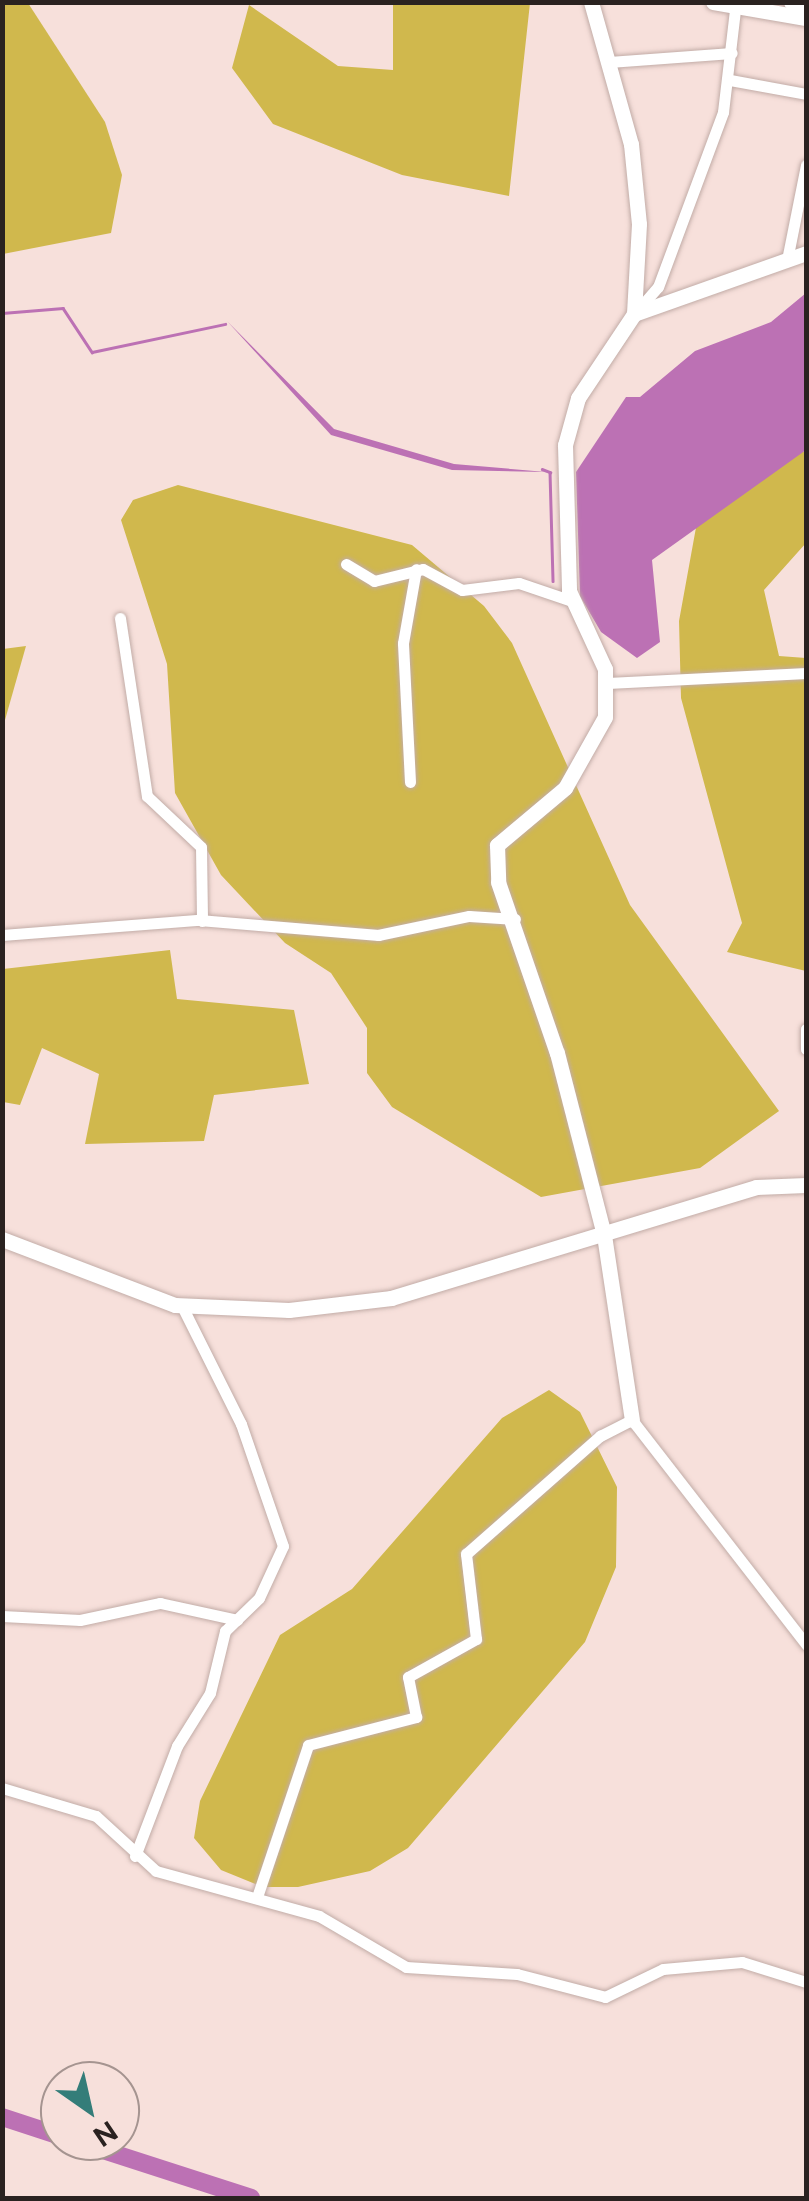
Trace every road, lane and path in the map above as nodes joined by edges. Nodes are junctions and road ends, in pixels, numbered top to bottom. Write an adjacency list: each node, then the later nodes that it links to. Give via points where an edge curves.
1 (591, 2): 8 (street)
2 (713, 2): 4 (street)
3 (790, 2): 5 (street)
4 (736, 4): 6 (street); 7 (street)
5 (806, 5)
6 (806, 18)
7 (732, 53): 8 (street); 9 (street)
8 (608, 62): 14 (street, via 636,170)
9 (730, 80): 10 (street); 14 (street, via 658,288)
10 (806, 94)
11 (806, 164): 13 (street)
12 (806, 253): 13 (street)
13 (788, 260): 14 (street)
14 (634, 314): 17 (street, via 568,426)
15 (346, 564): 16 (street, via 389,583)
16 (416, 570): 17 (street, via 462,590 519,582); 21 (street, via 404,643)
17 (572, 601): 20 (street)
18 (120, 618): 23 (street, via 147,796 201,847)
19 (806, 674): 20 (street)
20 (608, 683): 22 (street, via 594,748 564,788 498,844 498,882)
21 (410, 782)
22 (514, 919): 23 (street, via 470,916 378,934); 28 (street)
23 (202, 921): 24 (street)
24 (2, 935)
25 (806, 1029): 26 (street)
26 (806, 1048)
27 (806, 1184): 28 (street, via 756,1187)
28 (604, 1235): 30 (street, via 391,1298 289,1310); 31 (street)
29 (2, 1238): 30 (street)
30 (182, 1306): 33 (street, via 241,1424 283,1546 259,1598)
31 (632, 1420): 34 (street); 37 (street, via 600,1436 466,1554 476,1638 408,1677 416,1716 308,1745)
32 (2, 1616): 33 (street, via 80,1620 160,1603)
33 (238, 1620): 36 (street, via 225,1631 210,1693 177,1746)
34 (806, 1644)
35 (2, 1788): 36 (street, via 96,1816)
36 (136, 1856): 37 (street, via 172,1878)
37 (258, 1894): 38 (street, via 350,1931 406,1967 517,1974 605,1997 662,1969 742,1962)
38 (806, 1982)

